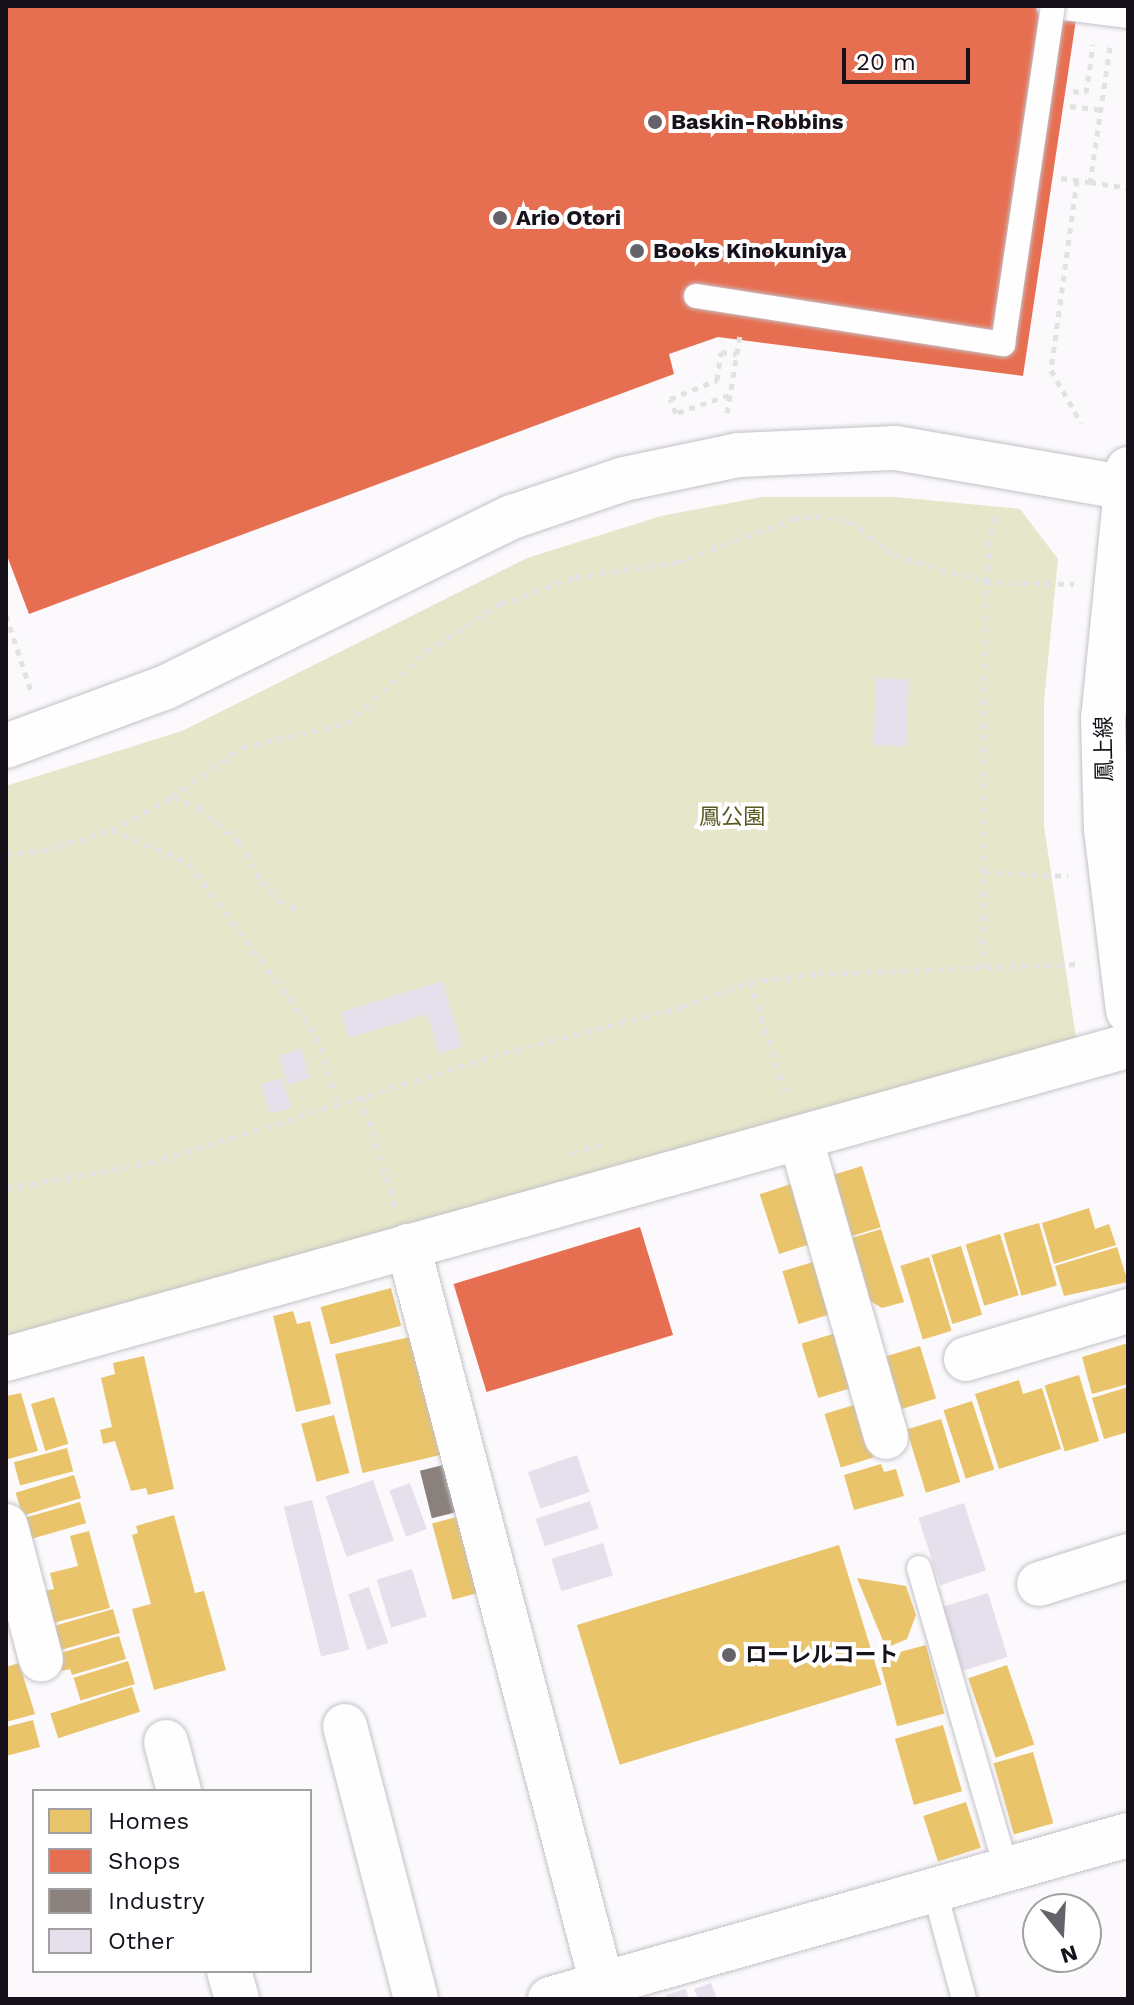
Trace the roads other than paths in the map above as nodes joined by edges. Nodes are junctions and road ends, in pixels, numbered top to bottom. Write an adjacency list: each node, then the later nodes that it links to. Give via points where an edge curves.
1 (1051, 6): 2 (lane); 3 (lane, bridge, via 1003,344)
2 (1128, 16)
3 (696, 296)
4 (1127, 481): 5 (street, via 896,448 739,455 624,479 512,517 164,688); 6 (street, 鳳上線, via 1103,718 1106,829)
5 (6, 746)
6 (1128, 1011)
7 (1128, 1046): 8 (street)
8 (801, 1140): 9 (street); 13 (street)
9 (408, 1246): 11 (street); 26 (street)
10 (1128, 1311): 12 (street)
11 (6, 1359)
12 (966, 1359)
13 (886, 1437)
14 (6, 1526): 18 (street)
15 (1128, 1556): 17 (street)
16 (919, 1568): 23 (lane)
17 (1039, 1584)
18 (27, 1641)
19 (345, 1726): 28 (street)
20 (166, 1742): 21 (street)
21 (178, 1789)
22 (1128, 1835): 23 (street)
23 (1007, 1870): 24 (street)
24 (934, 1889): 26 (street); 30 (lane)
25 (230, 1973): 27 (street)
26 (604, 1992): 29 (street)
27 (237, 1999)
28 (416, 1999)
29 (550, 1999)
30 (964, 1999)

